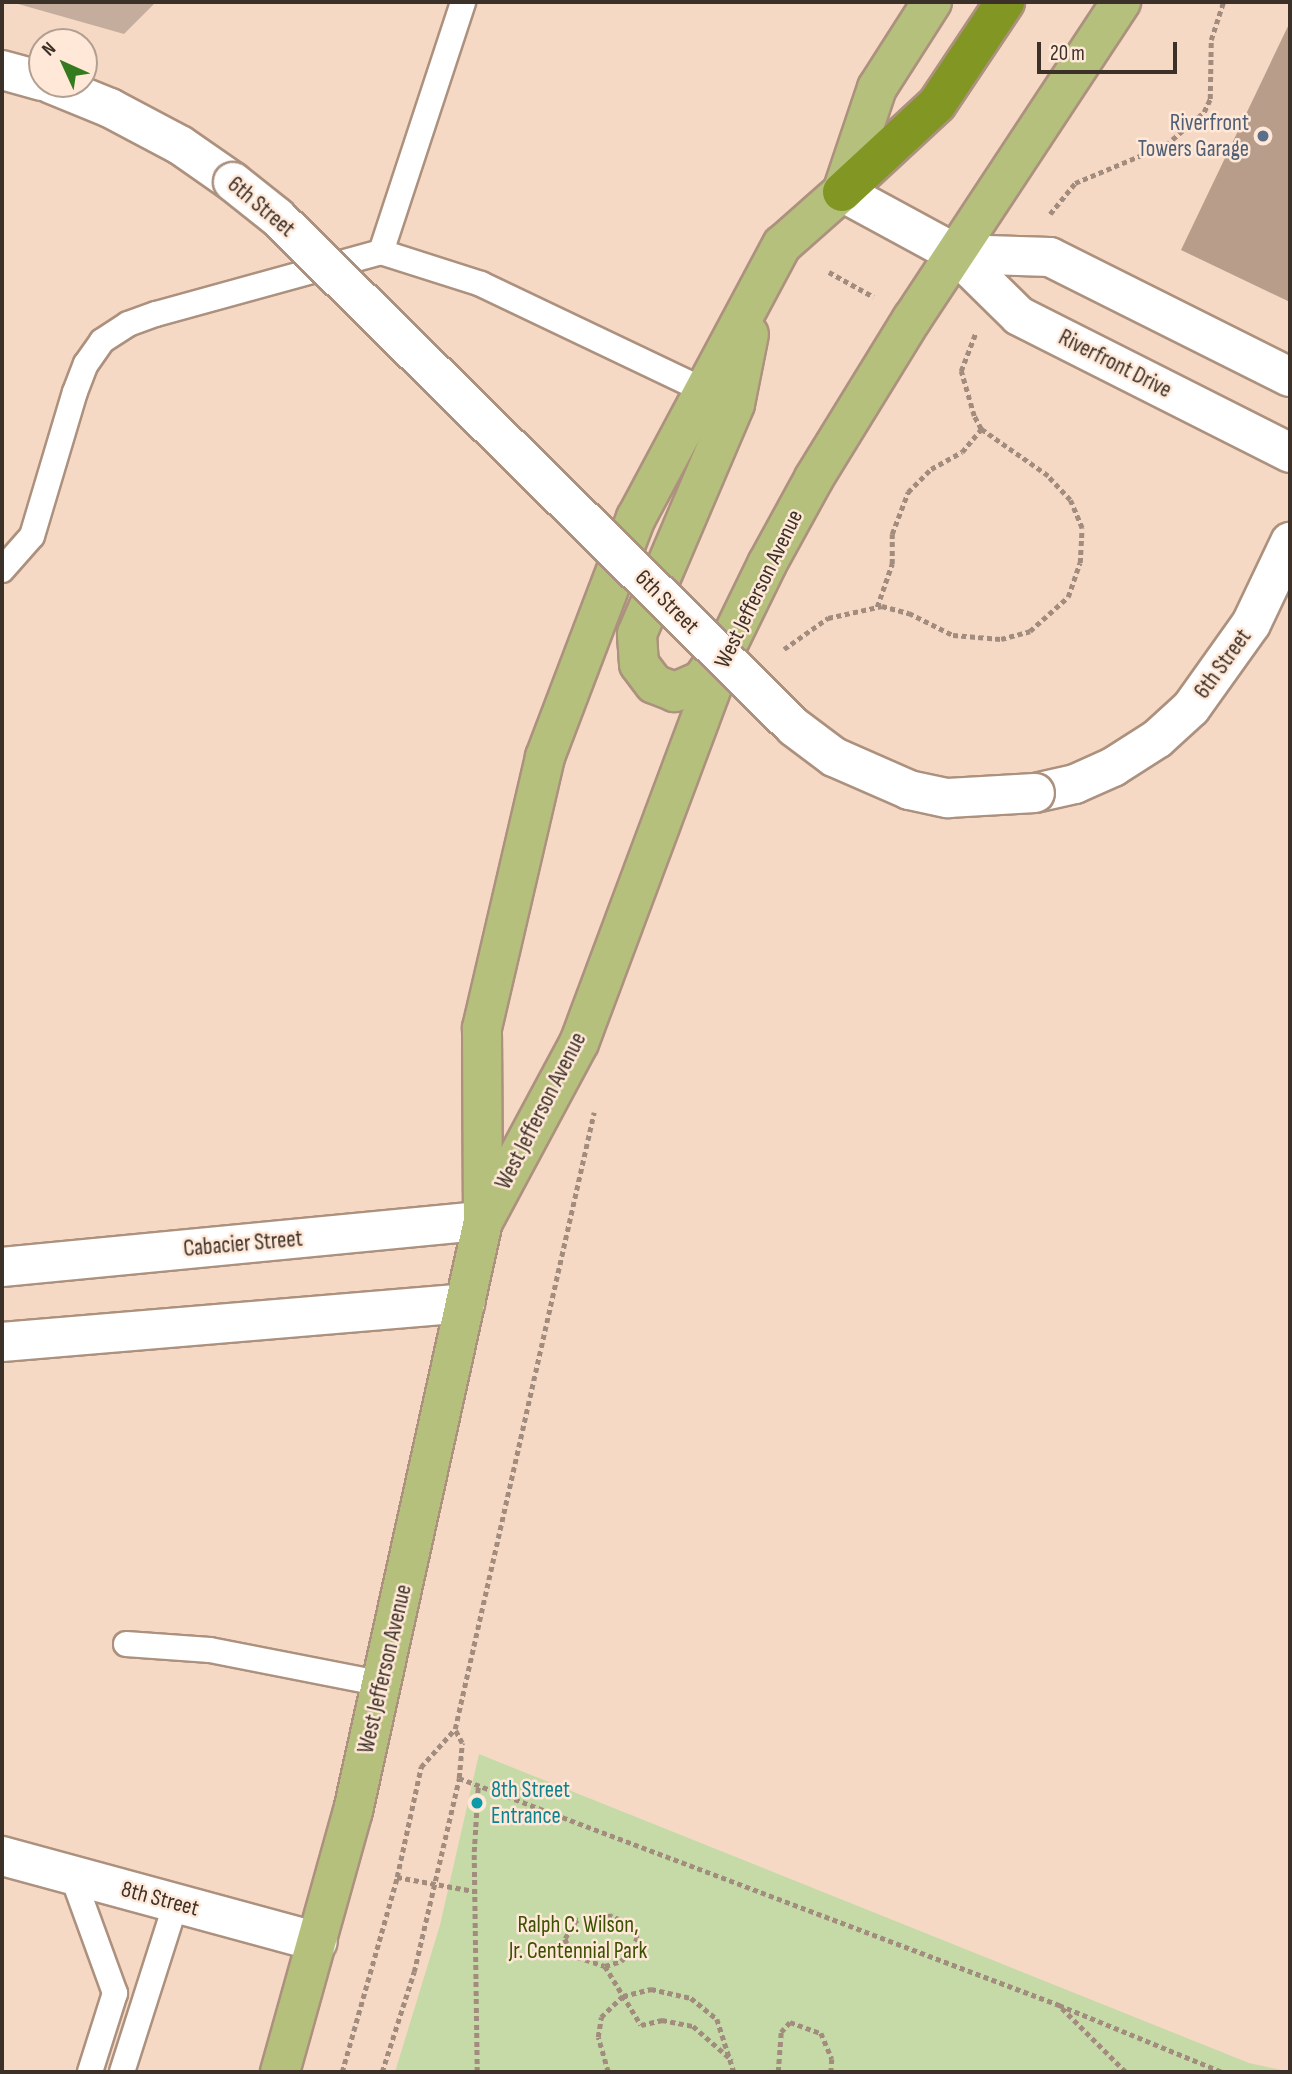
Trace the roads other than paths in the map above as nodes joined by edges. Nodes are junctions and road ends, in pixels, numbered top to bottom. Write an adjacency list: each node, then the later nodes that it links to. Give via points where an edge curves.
1 (463, 2): 9 (lane)
2 (932, 2): 8 (main road, West Jefferson Avenue, via 877,88)
3 (1005, 2): 8 (highway, via 937,104)
4 (1121, 2): 10 (main road, West Jefferson Avenue)
5 (2, 70): 6 (street)
6 (28, 76)
7 (84, 98): 15 (street, 6th Street, bridge, via 180,145 277,217 793,727 834,757 909,790 948,798 1035,793 1075,784 1157,739 1191,708 1251,624)
8 (842, 192): 10 (street, Riverfront Drive); 11 (main road, West Jefferson Avenue, via 782,245)
9 (381, 252): 13 (lane, via 481,284); 16 (lane, via 156,314 128,324 103,341 86,363 75,391 32,536)
10 (956, 254): 12 (street, Riverfront Drive, via 1050,257); 14 (street, Riverfront Drive, via 1019,316); 17 (main road, West Jefferson Avenue, via 814,478)
11 (756, 297): 13 (main road, West Jefferson Avenue); 17 (main road, via 735,404 637,634 639,664 654,684 675,692 702,680)
12 (1290, 377)
13 (705, 390): 18 (main road, West Jefferson Avenue, via 636,518 545,757 482,1028)
14 (1290, 453)
15 (1290, 541)
16 (2, 570)
17 (730, 640): 18 (main road, West Jefferson Avenue, via 579,1043)
18 (483, 1221): 19 (street, Cabacier Street); 20 (main road, West Jefferson Avenue)
19 (2, 1267)
20 (466, 1303): 21 (street); 23 (main road, West Jefferson Avenue)
21 (2, 1342)
22 (126, 1644): 23 (lane, via 210,1650)
23 (383, 1684): 27 (main road, West Jefferson Avenue)
24 (2, 1856): 25 (street, 8th Street)
25 (72, 1875): 26 (street, 8th Street); 28 (lane, via 115,1993)
26 (176, 1903): 27 (street, 8th Street); 29 (lane)
27 (318, 1942): 30 (main road, West Jefferson Avenue)
28 (90, 2072)
29 (121, 2072)
30 (280, 2072)

